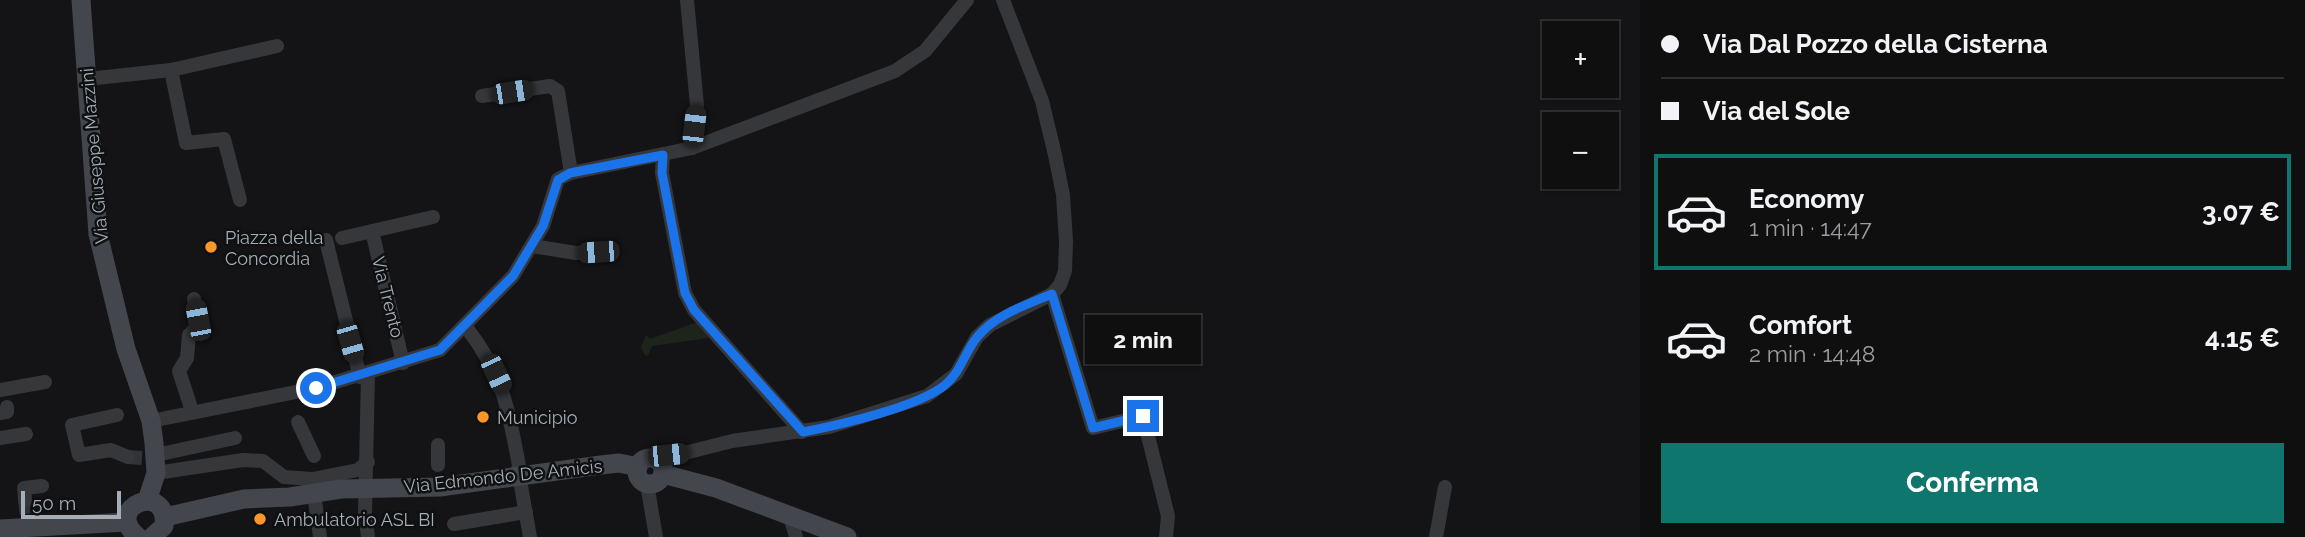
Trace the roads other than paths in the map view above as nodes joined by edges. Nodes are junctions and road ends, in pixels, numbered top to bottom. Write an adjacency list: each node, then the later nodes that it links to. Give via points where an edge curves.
1 (81, 0): 7 (street, Via Giuseppe Mazzini)
2 (687, 0): 9 (street, via 697,105)
3 (967, 0): 9 (street, via 925,51 895,71)
4 (1003, 0): 17 (street, via 1042,101 1063,195 1065,271)
5 (277, 46): 6 (street)
6 (171, 70): 7 (street); 12 (street, via 186,143 224,139)
7 (87, 79): 26 (street, Via Giuseppe Mazzini, via 98,234 126,349)
8 (482, 96): 11 (street, via 550,86 558,91)
9 (692, 148): 10 (street)
10 (663, 155): 11 (street); 28 (street, via 662,173 690,301)
11 (570, 173): 15 (street, via 558,180)
12 (240, 200)
13 (433, 217): 14 (street, Via Trento)
14 (372, 231): 20 (street, Via Trento); 21 (street, Via Trento, via 334,239)
15 (532, 246): 16 (street); 19 (street, via 513,276)
16 (598, 252)
17 (1052, 294): 28 (street, via 990,324 956,374 927,396); 57 (street, via 1093,428 1143,416 1168,516)
18 (194, 299): 24 (street, via 196,328 189,335 187,358 178,371)
19 (466, 327): 20 (street, via 440,350); 37 (street, via 486,353 504,391)
20 (403, 363): 21 (street)
21 (364, 376): 24 (street); 34 (street)
22 (45, 383): 23 (street)
23 (5, 400)
24 (192, 411): 26 (street)
25 (117, 415): 33 (street, via 72,425 79,455 111,450)
26 (151, 421): 33 (street, Via Giuseppe Mazzini)
27 (299, 422): 36 (street)
28 (803, 432): 35 (street, via 732,441)
29 (26, 435): 30 (street)
30 (0, 438)
31 (235, 438): 33 (street)
32 (438, 445): 38 (street)
33 (148, 460): 36 (street, via 263,461 284,477); 43 (street)
34 (368, 462): 36 (street, via 358,470); 41 (street)
35 (651, 471): 37 (street, Via Edmondo De Amicis, via 601,465); 45 (street, Via Edmondo De Amicis, via 716,488); 54 (street)
36 (314, 474): 41 (street, Via Edmondo De Amicis); 46 (street, Via Edmondo De Amicis, via 273,498 230,501); 51 (street)
37 (520, 474): 38 (street, Via Edmondo De Amicis); 44 (street)
38 (440, 477): 41 (street, Via Edmondo De Amicis)
39 (42, 486): 42 (street, via 24,488)
40 (1445, 487): 58 (street)
41 (367, 488): 52 (street)
42 (25, 500)
43 (147, 500): 46 (street, via 159,505); 49 (street, via 129,511)
44 (526, 512): 47 (street); 53 (street)
45 (790, 516): 55 (street); 56 (street, Via Edmondo De Amicis)
46 (165, 517): 50 (street, via 164,527)
47 (454, 524)
48 (0, 529): 49 (street, via 28,522)
49 (131, 532)
50 (152, 537)
51 (320, 537)
52 (368, 537)
53 (530, 537)
54 (656, 537)
55 (796, 537)
56 (847, 537)
57 (1166, 537)
58 (1436, 537)

